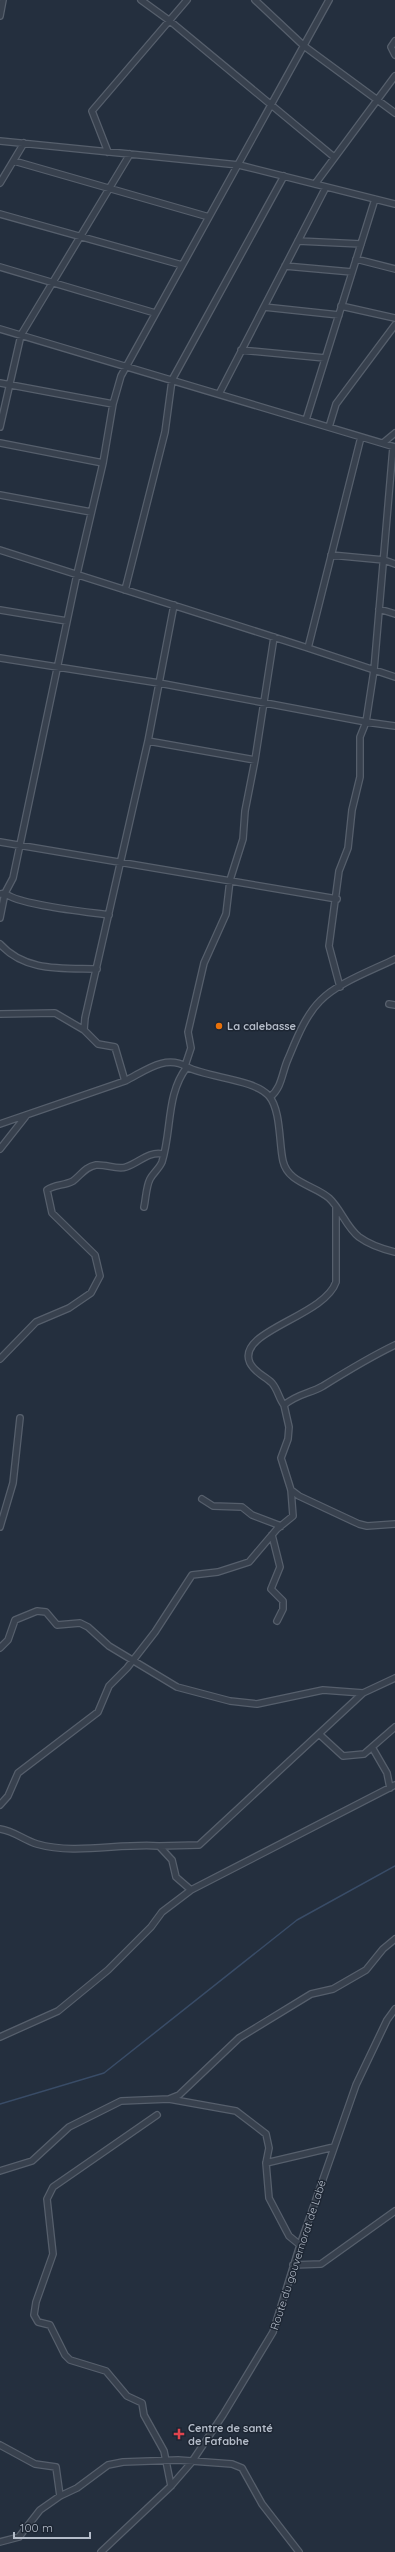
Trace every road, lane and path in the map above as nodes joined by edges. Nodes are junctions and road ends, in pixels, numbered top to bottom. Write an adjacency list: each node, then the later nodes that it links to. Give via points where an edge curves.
1 (3, 0): 6 (street)
2 (141, 0): 7 (street)
3 (187, 0): 7 (street)
4 (255, 0): 9 (street)
5 (329, 0): 9 (street)
6 (0, 13)
7 (170, 20): 13 (street); 17 (street, via 92,111)
8 (395, 41): 10 (street, via 391,47)
9 (304, 46): 12 (street); 13 (street)
10 (395, 55)
11 (395, 76): 12 (street)
12 (377, 100): 14 (street); 19 (street)
13 (272, 105): 19 (street); 21 (street)
14 (395, 113)
15 (0, 141): 16 (street)
16 (24, 143): 17 (street); 20 (street)
17 (108, 152): 18 (street)
18 (130, 154): 21 (street); 26 (street)
19 (334, 157): 24 (street)
20 (14, 161): 23 (street); 26 (street)
21 (239, 165): 22 (street); 30 (street)
22 (284, 176): 24 (street); 52 (street)
23 (0, 183)
24 (315, 184): 25 (street)
25 (326, 187): 27 (street); 32 (street)
26 (110, 189): 30 (street); 31 (street)
27 (375, 199): 28 (street); 33 (street)
28 (395, 204)
29 (0, 214): 31 (street)
30 (209, 217): 35 (street)
31 (81, 237): 35 (street); 40 (street)
32 (298, 241): 33 (street); 36 (street)
33 (361, 244): 34 (street)
34 (356, 259): 38 (street); 39 (street)
35 (182, 265): 43 (street)
36 (285, 266): 39 (street); 42 (street)
37 (0, 267): 40 (street)
38 (395, 269)
39 (352, 272): 41 (street)
40 (54, 283): 43 (street); 48 (street)
41 (342, 306): 44 (street); 45 (street)
42 (264, 307): 44 (street); 49 (street)
43 (155, 313): 51 (street)
44 (339, 315): 50 (street)
45 (395, 318)
46 (395, 324): 59 (street, via 336,404)
47 (0, 329): 48 (street)
48 (21, 335): 51 (street); 54 (street)
49 (241, 350): 50 (street); 55 (street)
50 (325, 358): 57 (street)
51 (126, 366): 52 (street); 56 (street)
52 (172, 380): 55 (street); 75 (street, via 165,432)
53 (0, 383): 54 (street)
54 (10, 385): 56 (street); 58 (street)
55 (218, 394): 57 (street)
56 (113, 404): 65 (street)
57 (306, 420): 59 (street)
58 (0, 427)
59 (328, 427): 61 (street)
60 (395, 433): 63 (street)
61 (360, 437): 63 (street); 71 (street)
62 (0, 443): 65 (street)
63 (383, 443): 64 (street)
64 (394, 447): 67 (street)
65 (103, 463): 69 (street)
66 (0, 495): 69 (street)
67 (388, 507): 68 (street); 72 (street)
68 (395, 509)
69 (91, 512): 74 (street)
70 (0, 550): 74 (street)
71 (331, 555): 72 (street); 82 (street)
72 (384, 560): 73 (street); 77 (street)
73 (395, 564)
74 (76, 574): 75 (street); 80 (street)
75 (124, 590): 76 (street)
76 (174, 605): 81 (street); 87 (street)
77 (379, 609): 79 (street); 85 (street)
78 (0, 610): 80 (street)
79 (395, 614)
80 (67, 621): 84 (street)
81 (274, 637): 82 (street); 88 (street)
82 (308, 648): 85 (street)
83 (0, 658): 84 (street)
84 (57, 668): 87 (street); 94 (street)
85 (374, 670): 86 (street); 89 (street)
86 (395, 677)
87 (159, 683): 88 (street); 91 (street)
88 (263, 704): 89 (street); 92 (street)
89 (366, 722): 90 (street); 98 (street, via 360,737 360,777 352,810 348,848 339,871)
90 (395, 726)
91 (148, 741): 92 (street); 95 (street)
92 (255, 760): 96 (street, via 245,811 243,839)
93 (0, 842): 94 (street)
94 (19, 844): 95 (street); 97 (street, via 13,878)
95 (121, 862): 96 (street); 99 (street)
96 (230, 880): 98 (street); 107 (street, via 226,914 204,963 188,1032 191,1048)
97 (2, 894): 99 (street, via 30,904); 100 (street)
98 (337, 899): 104 (street, via 330,946)
99 (109, 915): 103 (street)
100 (0, 918)
101 (0, 944): 103 (street, via 18,960 31,965)
102 (395, 959): 104 (street)
103 (97, 969): 106 (street)
104 (340, 987): 109 (street, via 321,1000 310,1014 288,1059 277,1092)
105 (0, 1014): 106 (street, via 55,1013)
106 (84, 1030): 108 (street, via 98,1044 115,1048)
107 (186, 1066): 108 (street, via 177,1061 164,1061); 109 (street, via 199,1073 259,1088); 113 (street, via 178,1078)
108 (125, 1081): 110 (street)
109 (270, 1097): 114 (street, via 278,1120 283,1161 288,1170 294,1178 315,1188)
110 (26, 1116): 111 (street); 112 (street)
111 (0, 1124)
112 (0, 1150)
113 (163, 1154): 115 (street, via 157,1172 150,1179); 118 (street, via 156,1152 121,1168 94,1166 84,1170 71,1182 54,1185 47,1190 52,1213 95,1255 100,1276 91,1293 69,1308 36,1322)
114 (336, 1206): 116 (street, via 357,1235 368,1243); 119 (street, via 336,1269 333,1290 315,1306 263,1333 254,1340 249,1349 249,1362 272,1383)
115 (144, 1207)
116 (395, 1252)
117 (395, 1345): 119 (street, via 322,1386 300,1393)
118 (0, 1359)
119 (284, 1405): 121 (street, via 289,1427 288,1439 281,1458)
120 (20, 1418): 125 (street, via 13,1483)
121 (291, 1490): 123 (street, via 359,1524); 124 (street, via 293,1516)
122 (202, 1499): 124 (street, via 213,1506 242,1507 252,1515)
123 (395, 1524)
124 (281, 1526): 126 (street)
125 (0, 1527)
126 (272, 1535): 127 (street, via 280,1567 271,1589 283,1601 283,1610); 129 (street, via 249,1562 218,1572 192,1575)
127 (277, 1621)
128 (0, 1648): 129 (street, via 8,1640 15,1620 37,1611 46,1612 62,1627 80,1623 108,1646)
129 (134, 1659): 131 (street, via 177,1687 230,1701 257,1704 323,1690); 136 (street, via 108,1686 98,1712 18,1773 8,1796)
130 (395, 1678): 131 (street)
131 (363, 1693): 133 (street)
132 (395, 1726): 134 (street)
133 (319, 1734): 134 (street, via 343,1756 364,1754); 138 (street, via 199,1845)
134 (372, 1747): 135 (street)
135 (392, 1786): 139 (street)
136 (0, 1805)
137 (0, 1829): 138 (street, via 10,1830 37,1844 74,1848 135,1844)
138 (159, 1846): 139 (street, via 172,1860 176,1877)
139 (191, 1890): 142 (street, via 162,1912 151,1927 108,1970 58,2011)
140 (395, 1939): 143 (street, via 366,1970 333,1989 311,1994 239,2038 179,2095)
141 (395, 2009): 145 (street, Route du gouvernorat de Labé, via 387,2020 356,2085)
142 (0, 2037)
143 (169, 2099): 146 (street, via 236,2111 266,2134 269,2148); 147 (street, via 121,2101 69,2127 32,2161)
144 (157, 2115): 152 (street, via 53,2187 47,2199 54,2254 36,2302 34,2315 38,2322 50,2325 70,2360 106,2372 127,2396 142,2402 144,2416 164,2451)
145 (334, 2147): 146 (street); 149 (street, Route du gouvernorat de Labé)
146 (266, 2163): 149 (street, via 269,2198 289,2236)
147 (0, 2171)
148 (395, 2211): 150 (street, via 321,2264)
149 (300, 2245): 150 (street, Route du gouvernorat de Labé)
150 (294, 2265): 153 (street, Route du gouvernorat de Labé, via 273,2332 223,2416)
151 (0, 2445): 155 (street, via 35,2464 56,2467)
152 (166, 2461): 153 (street); 154 (street); 155 (street, via 108,2465 77,2488)
153 (191, 2463): 154 (street, Route du gouvernorat de Labé); 158 (street, via 232,2464 242,2468 262,2504)
154 (171, 2486): 157 (street, Route du gouvernorat de Labé)
155 (60, 2496): 156 (street, via 40,2510 19,2537)
156 (0, 2542)
157 (101, 2552)
158 (299, 2552)

